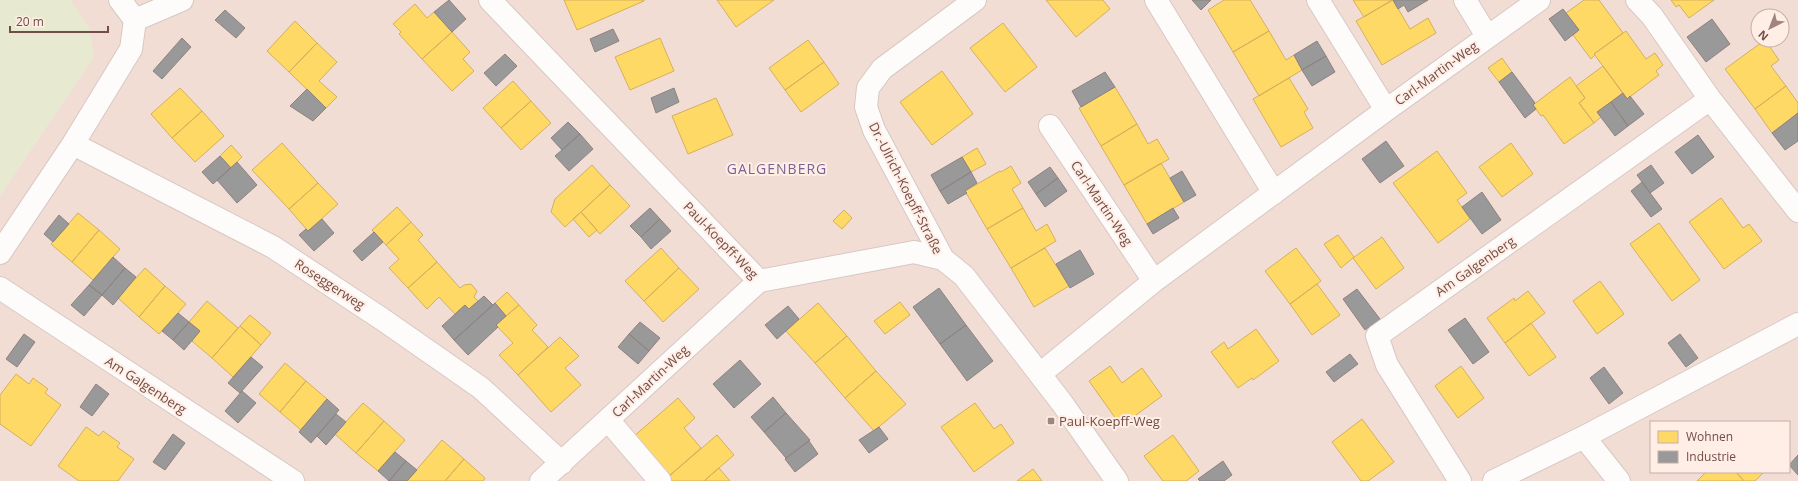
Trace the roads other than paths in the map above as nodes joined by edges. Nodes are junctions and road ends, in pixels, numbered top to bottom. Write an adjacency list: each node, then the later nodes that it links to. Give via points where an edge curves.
1 (120, 0): 10 (street)
2 (182, 0): 10 (street)
3 (490, 0): 20 (street, Paul-Koepff-Weg)
4 (975, 0): 19 (street, Dr.-Ulrich-Koepff-Straße, via 882,69 868,88 866,107 874,130)
5 (1156, 0): 16 (street)
6 (1318, 0): 13 (street, Carl-Martin-Weg)
7 (1465, 0): 11 (street, Carl-Martin-Weg)
8 (1539, 0): 11 (street, Carl-Martin-Weg)
9 (1637, 0): 12 (street, via 1652,16)
10 (135, 20): 15 (street, via 131,49)
11 (1487, 36): 13 (street, Carl-Martin-Weg)
12 (1710, 99): 17 (street); 32 (street, Am Galgenberg, via 1377,336 1386,365)
13 (1386, 110): 16 (street, Carl-Martin-Weg)
14 (1050, 126): 21 (street, Carl-Martin-Weg)
15 (73, 144): 18 (street); 27 (street, Roseggerweg, via 274,247 480,388)
16 (1274, 193): 21 (street, Carl-Martin-Weg)
17 (1798, 211)
18 (0, 253)
19 (943, 259): 20 (street, Paul-Koepff-Weg, via 914,252); 24 (street, Paul-Koepff-Weg, via 964,276)
20 (759, 281): 25 (street, Carl-Martin-Weg)
21 (1154, 281): 24 (street, Carl-Martin-Weg)
22 (0, 288): 28 (street, Am Galgenberg)
23 (1798, 324): 26 (street)
24 (1040, 374): 31 (street, Paul-Koepff-Weg)
25 (608, 420): 27 (street, Carl-Martin-Weg); 30 (street)
26 (1584, 437): 33 (street); 34 (street)
27 (562, 463): 29 (street, Carl-Martin-Weg)
28 (293, 481)
29 (541, 481)
30 (660, 481)
31 (1117, 481)
32 (1460, 481)
33 (1494, 481)
34 (1619, 481)

